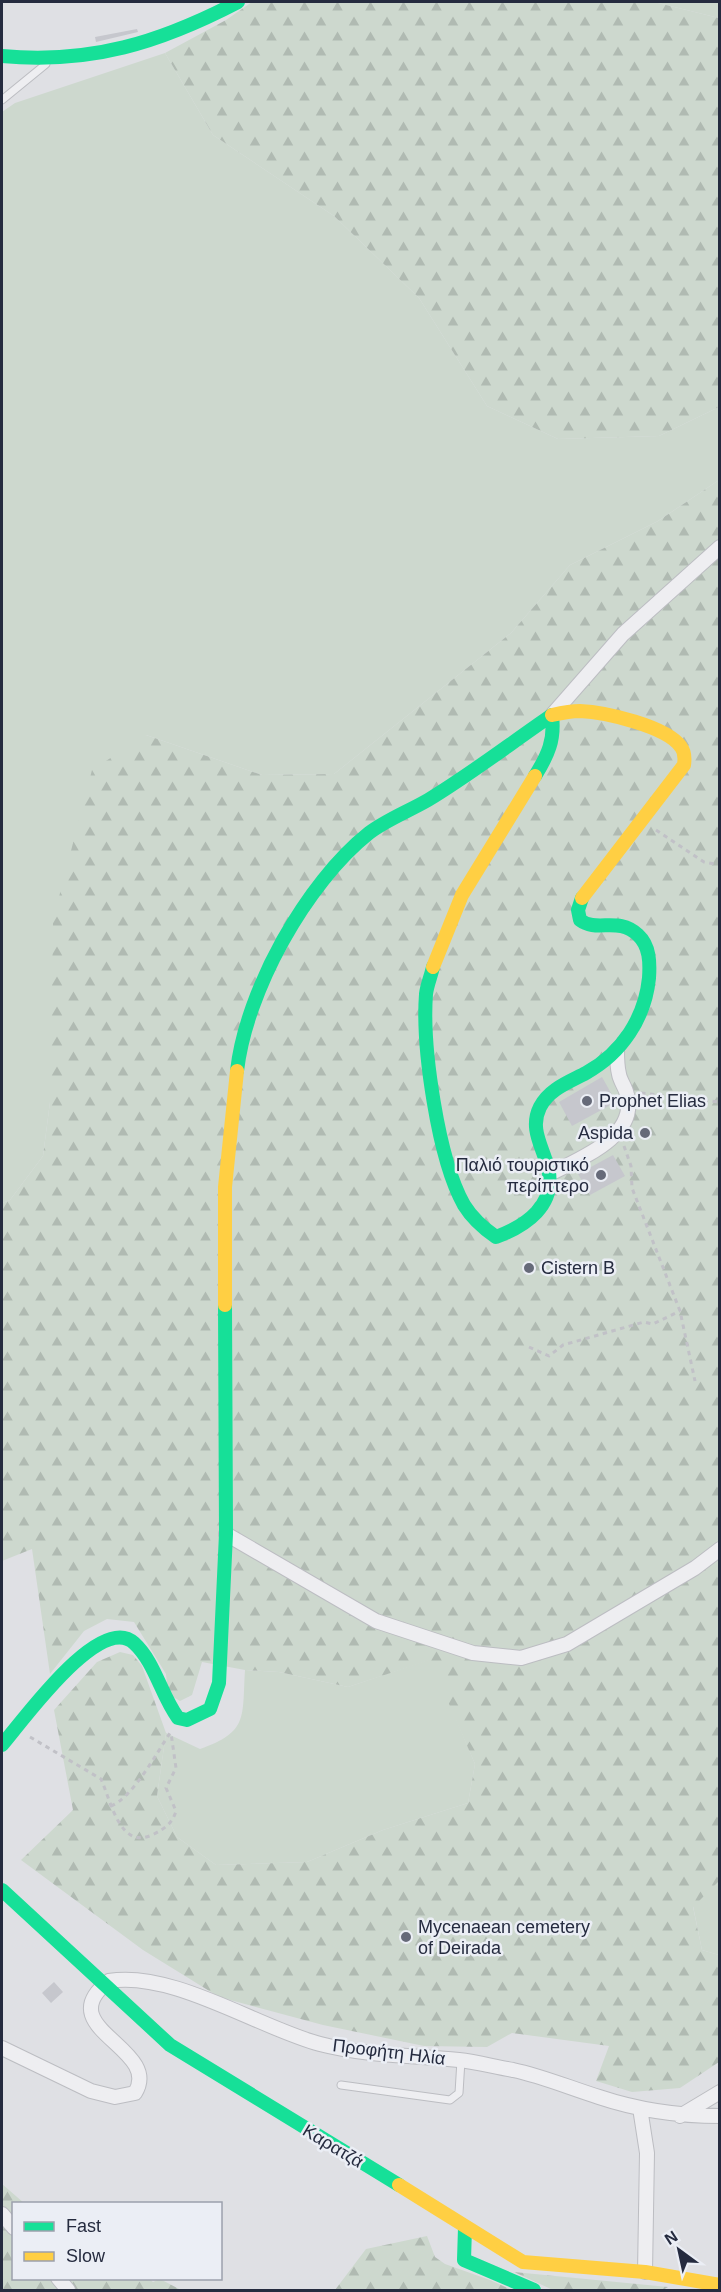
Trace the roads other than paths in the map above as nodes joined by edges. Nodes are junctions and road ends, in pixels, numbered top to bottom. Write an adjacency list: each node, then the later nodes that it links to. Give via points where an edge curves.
1 (238, 2): 3 (street, via 131,49)
2 (2, 56): 3 (street)
3 (50, 61): 4 (lane)
4 (2, 100)
5 (720, 547): 6 (street, via 623,634)
6 (552, 715): 7 (street, via 581,711 625,720 677,742 683,750 684,765 584,893 578,910 580,920 588,926 619,923 647,946 650,961 644,1007); 8 (street, via 550,752 476,867 426,990 428,1049 439,1124 454,1187 478,1226 496,1237 518,1230 543,1208); 9 (street, via 429,799 369,832 323,880 281,944 255,995 237,1067 225,1186)
7 (617, 1050): 8 (street, via 629,1116 617,1134); 8 (street, via 589,1072 555,1087 536,1114 537,1146)
8 (550, 1174)
9 (226, 1534): 10 (street, via 376,1621 472,1653 521,1658 567,1644); 11 (street, via 216,1697 210,1709 187,1720 178,1718 165,1700 145,1651 117,1638 96,1644 76,1659)
10 (720, 1549)
11 (2, 1745)
12 (2, 1890): 13 (street, Καρατζά)
13 (103, 1986): 14 (street, via 90,2009 94,2020 138,2067 140,2079 135,2093 115,2097 91,2091); 15 (street, Προφήτη Ηλία, via 117,1980 136,1980 186,1992 319,2044 385,2055); 23 (street, Καρατζά, via 170,2045)
14 (2, 2048)
15 (461, 2060): 16 (lane, via 459,2093 450,2100); 18 (street, Προφήτη Ηλία, via 531,2074)
16 (341, 2085)
17 (720, 2092): 19 (street)
18 (640, 2108): 19 (street, Προφήτη Ηλία); 24 (street, via 647,2153)
19 (680, 2116): 20 (street, Προφήτη Ηλία)
20 (720, 2116)
21 (2, 2214): 22 (street)
22 (12, 2226)
23 (465, 2228): 24 (street, Καρατζά, via 524,2262); 26 (street, via 464,2260)
24 (645, 2272): 25 (street, Καρατζά)
25 (720, 2285)
26 (534, 2290)

